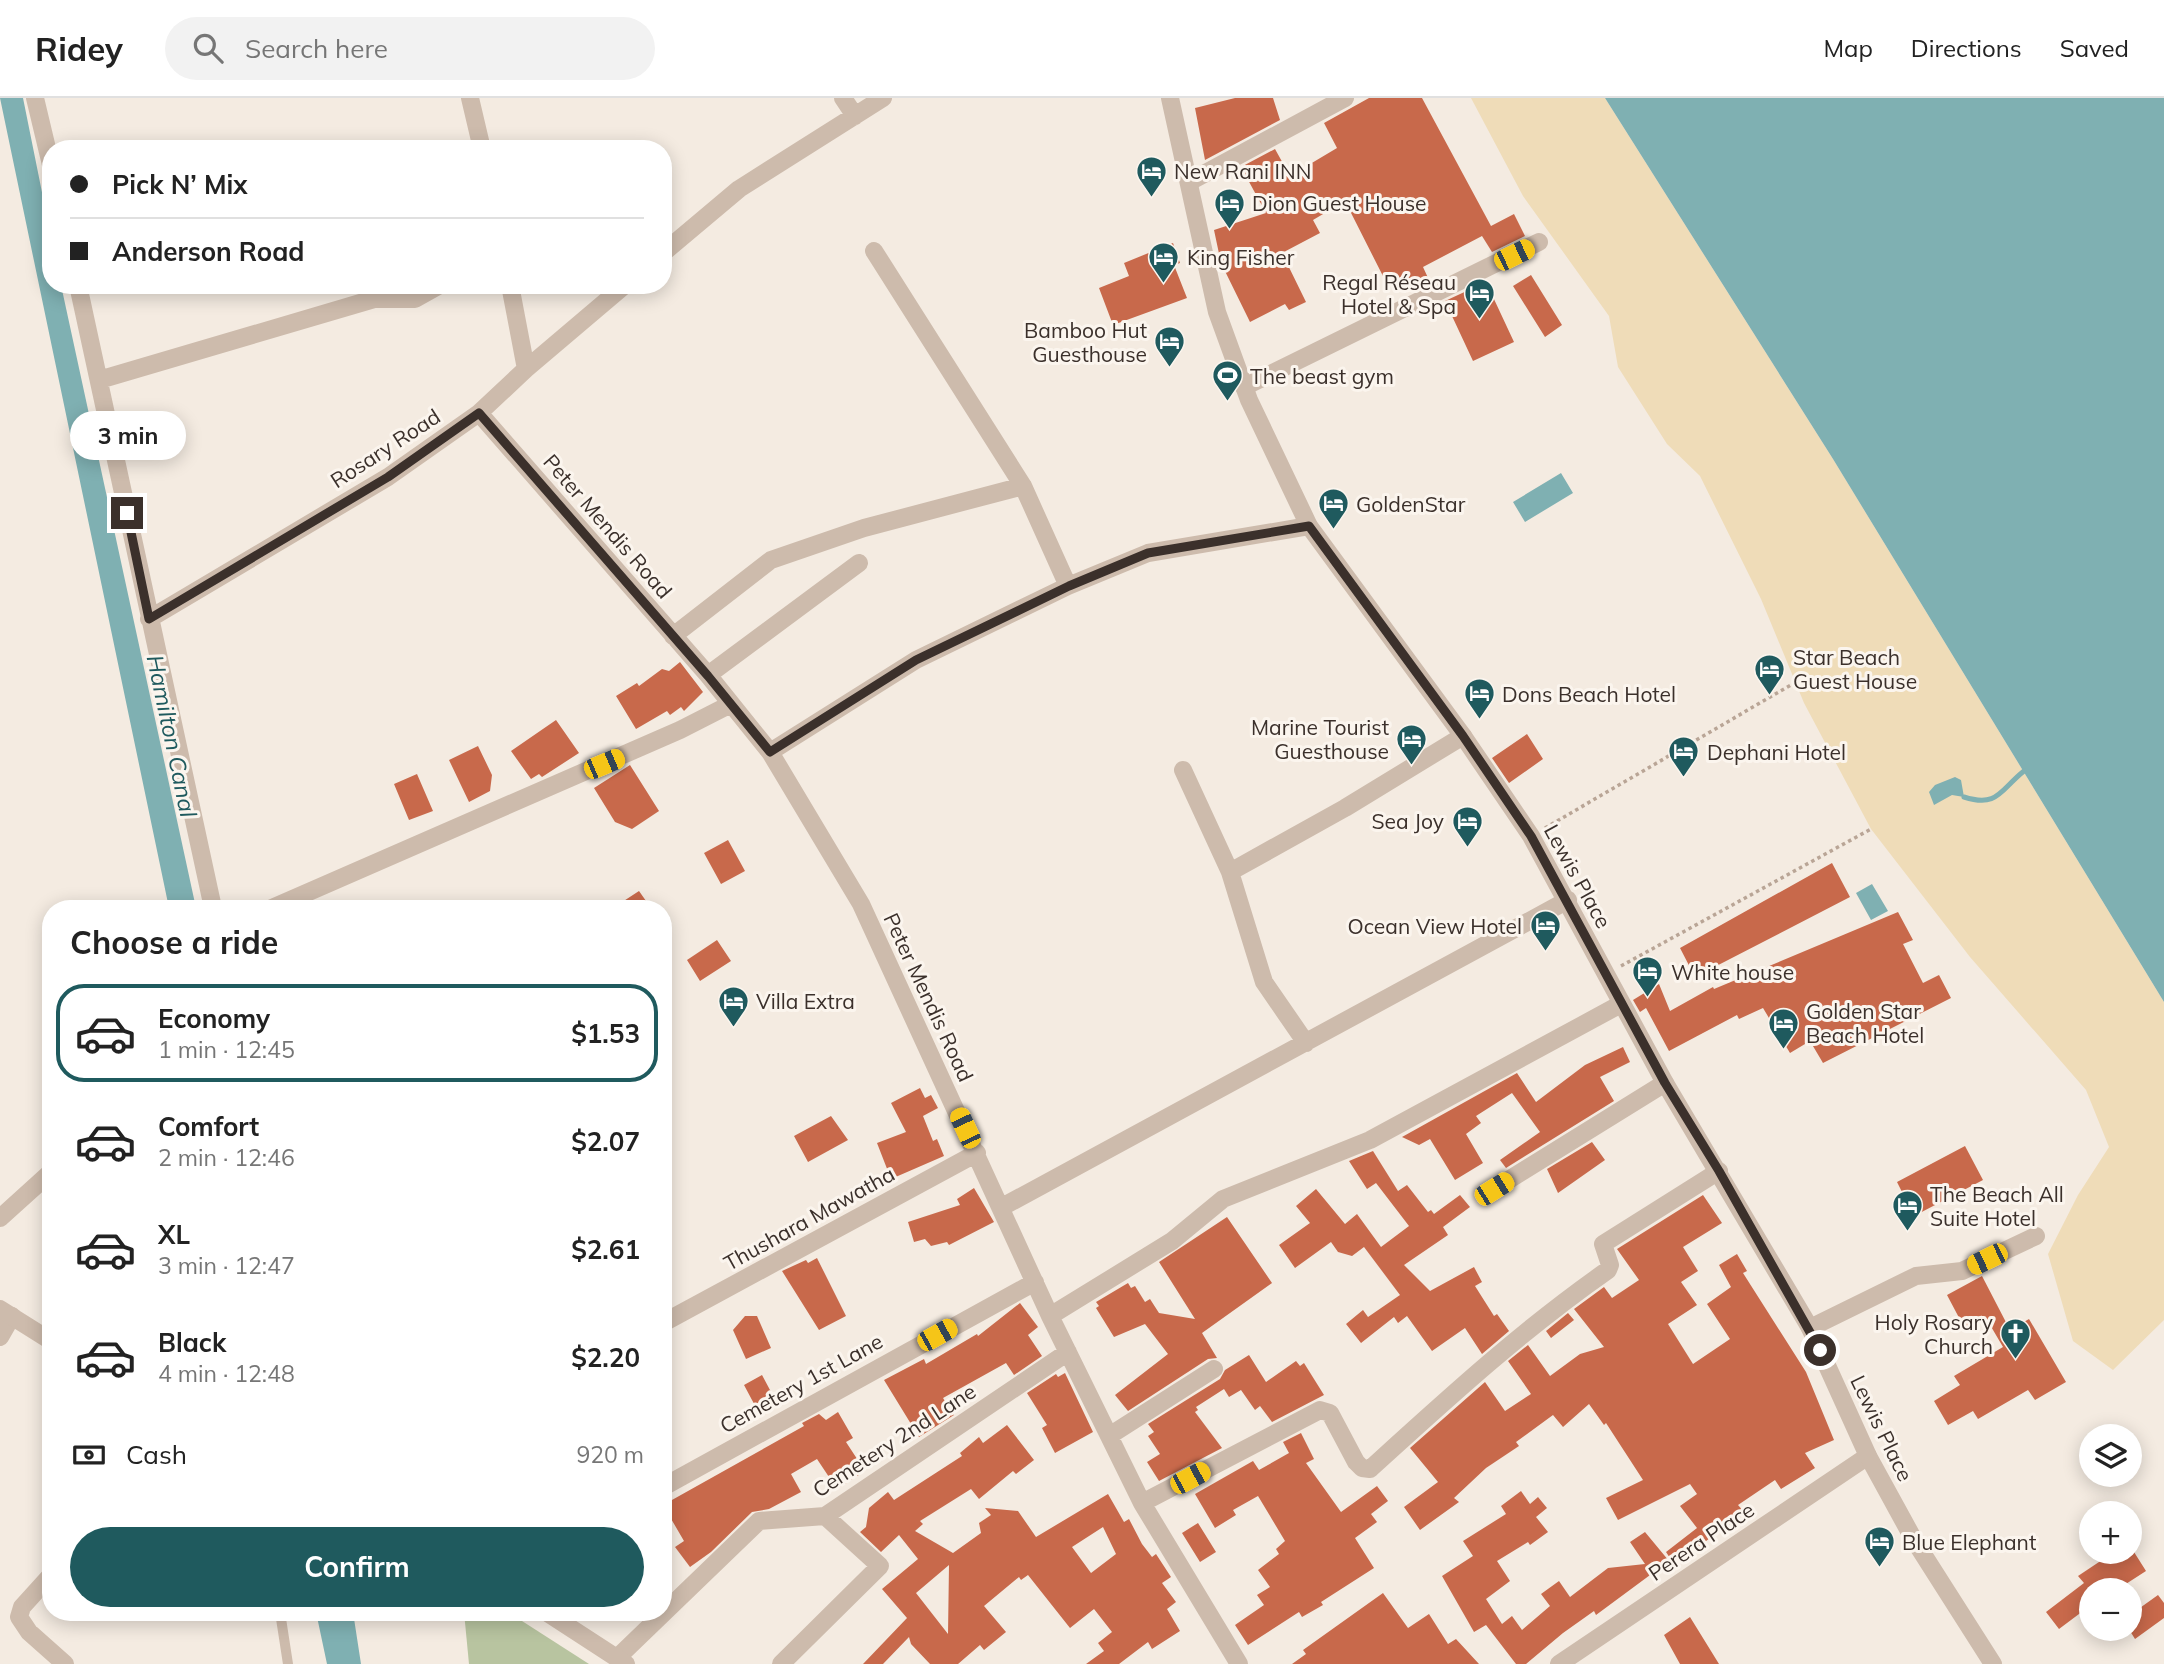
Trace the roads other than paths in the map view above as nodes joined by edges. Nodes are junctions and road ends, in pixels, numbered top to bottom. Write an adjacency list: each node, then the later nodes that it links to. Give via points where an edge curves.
1 (36, 98): 8 (street)
2 (470, 98): 9 (street)
3 (843, 98): 7 (street)
4 (883, 98): 7 (street)
5 (1170, 98): 10 (street, Lewis Place)
6 (1345, 98): 10 (street)
7 (855, 116): 12 (street, via 739,189)
8 (45, 140)
9 (480, 140)
10 (1189, 182): 20 (street, Lewis Place, via 1217,312)
11 (1539, 243): 20 (street)
12 (672, 245)
13 (874, 251): 22 (street)
14 (80, 294): 19 (street)
15 (424, 294): 19 (street, via 415,299 374,299)
16 (512, 294): 18 (street)
17 (614, 294): 18 (street, Rosary Road)
18 (526, 369): 21 (street, Rosary Road)
19 (99, 380): 26 (street)
20 (1244, 387): 23 (street, Lewis Place)
21 (479, 413): 26 (street, Rosary Road, via 388,477); 27 (street, Peter Mendis Road)
22 (1023, 486): 25 (street); 27 (street, via 864,528 771,560)
23 (1309, 526): 25 (street, via 1148,553); 30 (street, Lewis Place)
24 (859, 563): 28 (street)
25 (1069, 586): 31 (street, via 916,660)
26 (149, 619): 34 (street)
27 (673, 636): 28 (street, Peter Mendis Road)
28 (708, 676): 29 (street, Peter Mendis Road)
29 (731, 704): 31 (street, Peter Mendis Road); 35 (street)
30 (1463, 736): 33 (street); 36 (street, Lewis Place, via 1531,836)
31 (770, 752): 40 (street, Peter Mendis Road, via 861,904)
32 (1182, 770): 33 (street)
33 (1230, 872): 38 (street, via 1264,982)
34 (211, 900)
35 (290, 900)
36 (1567, 900): 37 (street, Lewis Place); 38 (street)
37 (1621, 1004): 39 (street, Lewis Place); 49 (street, via 1370,1140 1223,1199 1172,1241)
38 (1306, 1042): 44 (street)
39 (1665, 1083): 41 (street, Lewis Place); 43 (street)
40 (977, 1153): 44 (street, Peter Mendis Road); 50 (street, Thushara Mawatha)
41 (1719, 1171): 51 (street, Lewis Place); 59 (street, via 1603,1244 1608,1270 1484,1364 1370,1469 1356,1462 1330,1413 1320,1410)
42 (42, 1180): 45 (street)
43 (1494, 1189)
44 (1002, 1207): 47 (street, Peter Mendis Road)
45 (0, 1218)
46 (2036, 1236): 51 (street, via 1962,1271 1916,1276)
47 (1035, 1282): 49 (street, Peter Mendis Road); 58 (street, Cemetery 1st Lane)
48 (6, 1313): 52 (street); 53 (street)
49 (1050, 1316): 54 (street, Peter Mendis Road)
50 (672, 1318)
51 (1810, 1328): 57 (street, Lewis Place)
52 (42, 1335)
53 (0, 1337)
54 (1068, 1352): 56 (street, Peter Mendis Road); 60 (street, Cemetery 2nd Lane)
55 (1214, 1369): 56 (street)
56 (1109, 1436): 59 (street, Peter Mendis Road)
57 (1868, 1457): 71 (street, Perera Place); 72 (street, Lewis Place, via 1914,1540)
58 (672, 1482)
59 (1142, 1503): 70 (street, Peter Mendis Road)
60 (825, 1516): 62 (street, Cemetery 2nd Lane, via 759,1521); 69 (street, via 880,1566)
61 (42, 1585): 67 (street, via 19,1617)
62 (672, 1609)
63 (281, 1621): 68 (lane)
64 (561, 1621): 66 (street)
65 (660, 1621): 66 (street, Cemetery 2nd Lane)
66 (621, 1661)
67 (65, 1664)
68 (288, 1664)
69 (781, 1664)
70 (1239, 1664)
71 (1559, 1664)
72 (1993, 1664)

